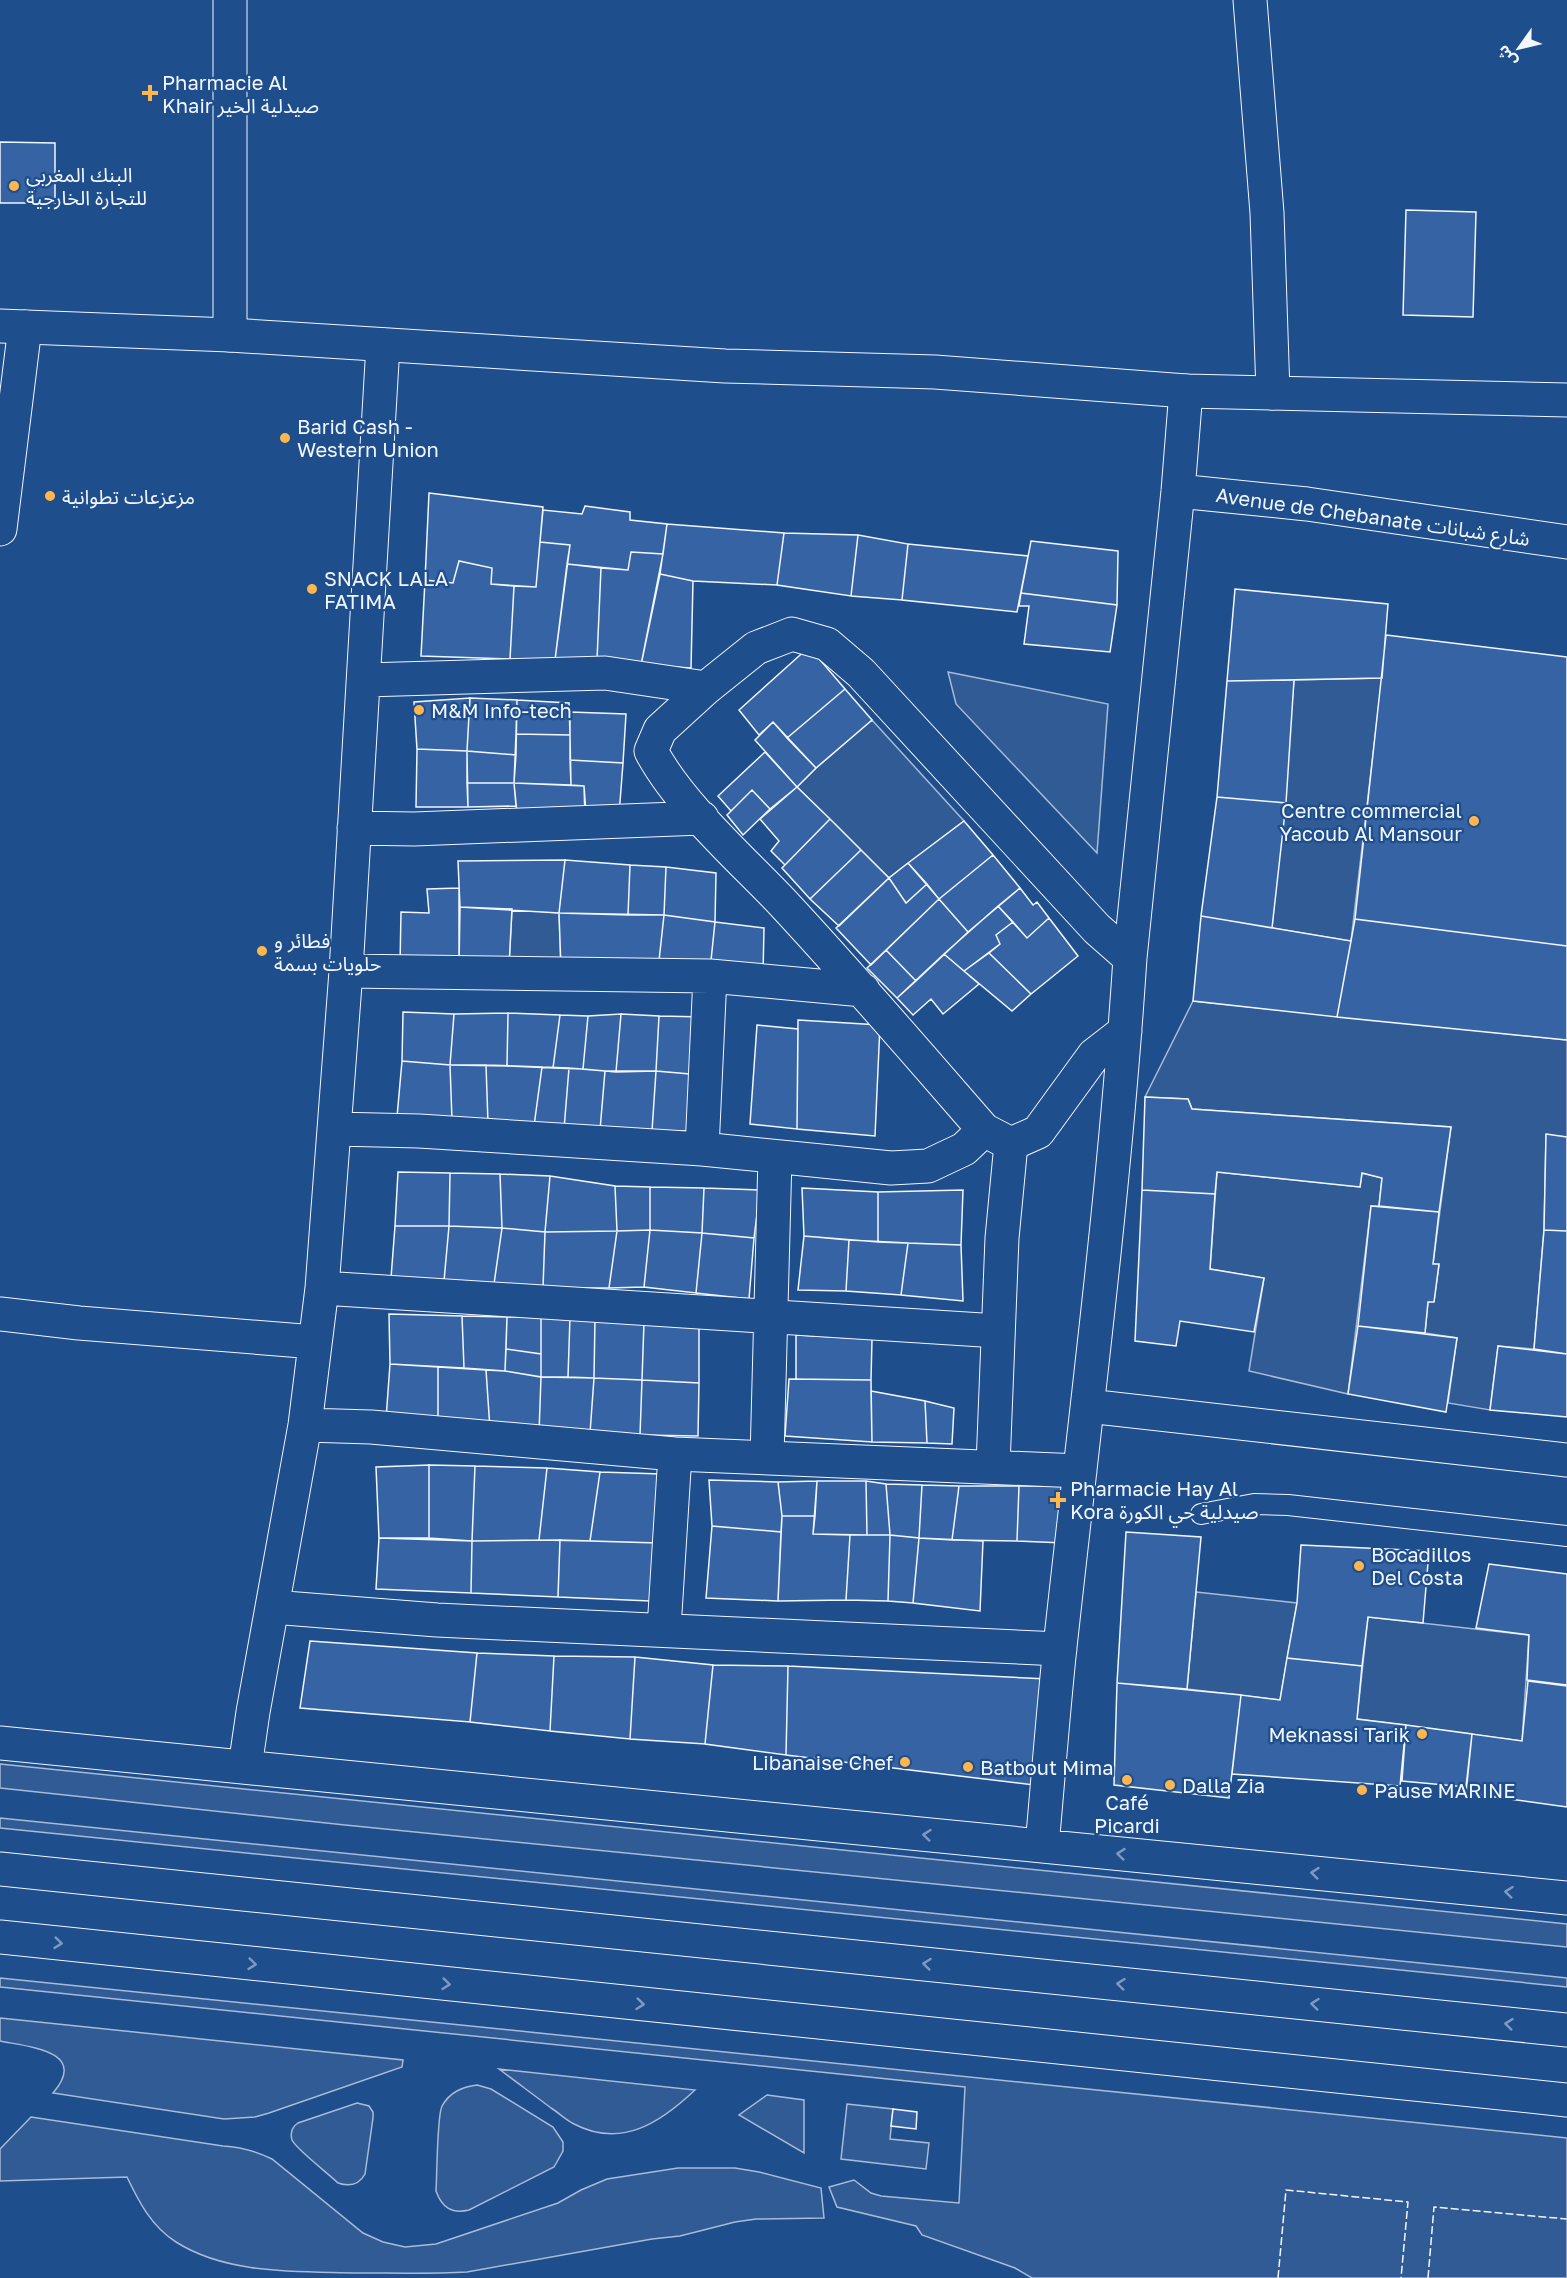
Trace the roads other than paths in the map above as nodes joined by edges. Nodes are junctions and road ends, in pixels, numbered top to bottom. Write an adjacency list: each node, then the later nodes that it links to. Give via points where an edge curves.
1 (230, 0): 4 (street)
2 (1250, 0): 7 (street, via 1267,213)
3 (12, 327): 4 (street); 10 (street)
4 (230, 335): 5 (street)
5 (383, 345): 6 (street, via 725,366 935,372); 12 (street)
6 (1186, 391): 7 (street); 9 (street)
7 (1273, 393): 8 (street)
8 (1567, 400)
9 (1178, 491): 11 (street, Avenue de Chebanate شارع شبانات, via 1307,504); 16 (street)
10 (0, 529)
11 (1567, 542)
12 (365, 680): 13 (street, via 605,673); 15 (street)
13 (706, 688): 14 (street, via 660,729 651,751 661,770); 16 (street, via 756,648 792,634 827,644 861,673 1097,928)
14 (702, 818): 15 (street); 19 (street)
15 (354, 828): 17 (street)
16 (1130, 958): 20 (street)
17 (346, 971): 18 (street); 21 (street)
18 (710, 976): 19 (street); 23 (street)
19 (863, 990): 22 (street)
20 (1125, 1030): 22 (street, via 1094,1055 1038,1132); 30 (street)
21 (335, 1129): 23 (street); 25 (street)
22 (998, 1137): 24 (street, via 928,1166 891,1168); 28 (street, via 1002,1238)
23 (702, 1149): 24 (street)
24 (776, 1157): 27 (street)
25 (322, 1288): 27 (street); 29 (street)
26 (0, 1314): 29 (street)
27 (771, 1315): 28 (street); 33 (street)
28 (998, 1331): 35 (street)
29 (315, 1342): 31 (street)
30 (1088, 1406): 34 (street); 36 (street)
31 (305, 1425): 32 (street, via 371,1427); 39 (street)
32 (675, 1454): 33 (street); 40 (street)
33 (767, 1458): 35 (street)
34 (1567, 1460)
35 (993, 1466): 36 (street)
36 (1080, 1471): 41 (street)
37 (1201, 1514): 38 (lane, via 1254,1503)
38 (1567, 1536)
39 (272, 1607): 40 (street, via 437,1620); 43 (street)
40 (664, 1629): 41 (street)
41 (1060, 1649): 44 (street)
42 (0, 1743): 43 (street)
43 (244, 1767): 44 (street, one-way to 43)
44 (1042, 1846): 46 (street, one-way to 44)
45 (0, 1869): 48 (street, one-way to 45)
46 (1567, 1898)
47 (0, 1937): 49 (street, one-way to 49)
48 (1567, 2030)
49 (1567, 2100)

